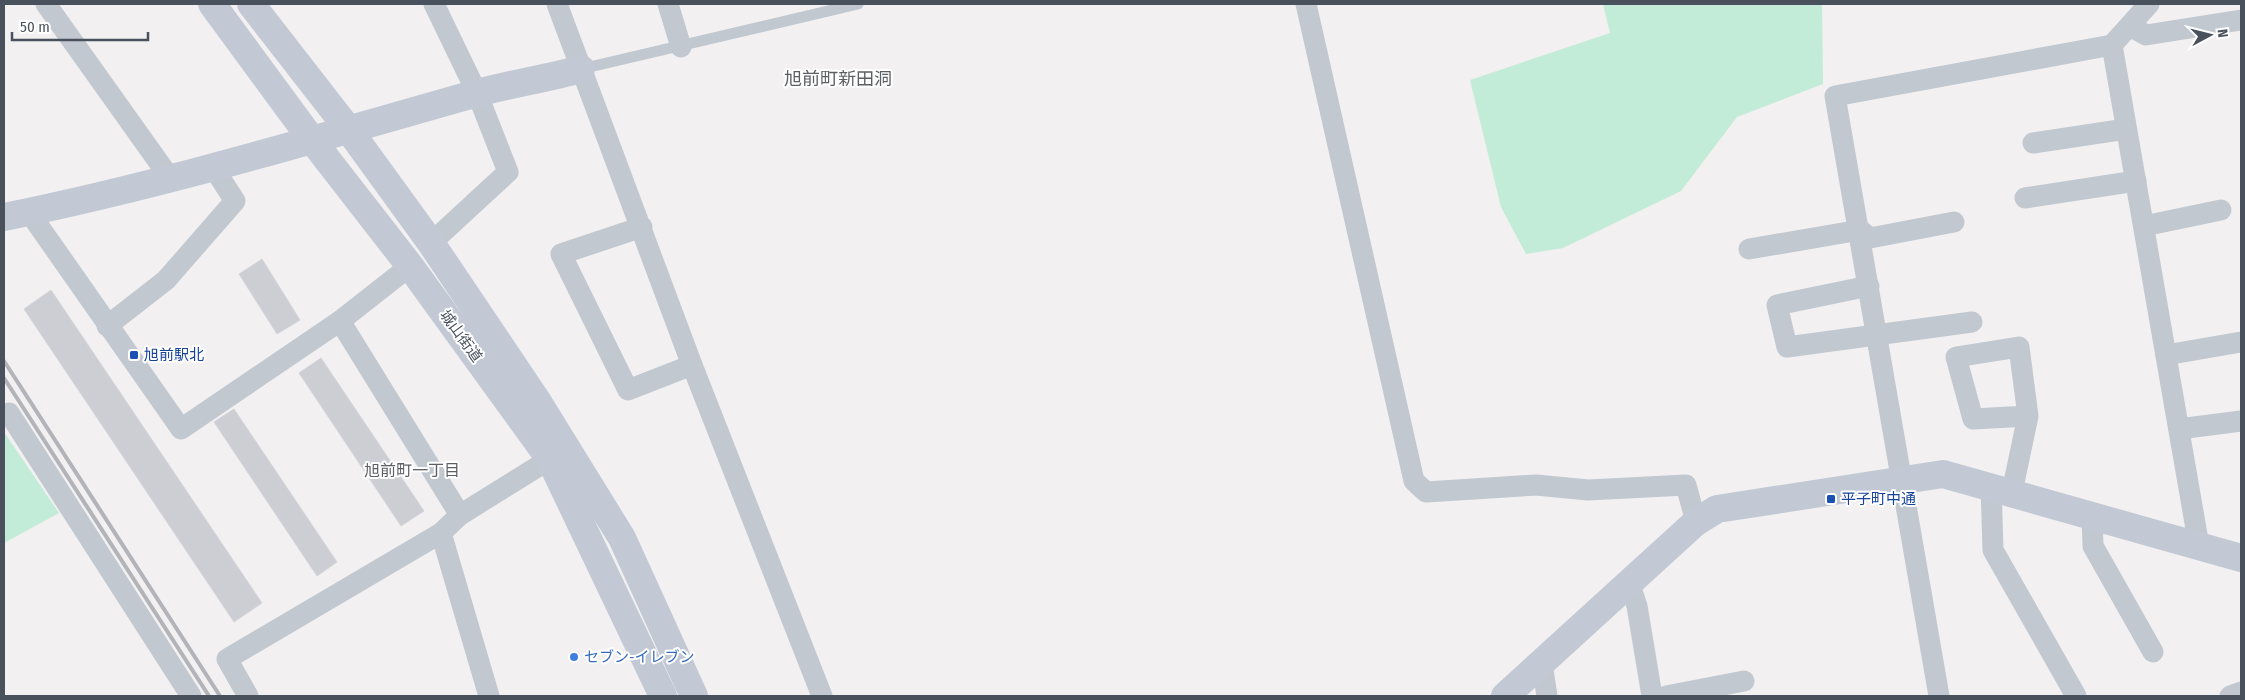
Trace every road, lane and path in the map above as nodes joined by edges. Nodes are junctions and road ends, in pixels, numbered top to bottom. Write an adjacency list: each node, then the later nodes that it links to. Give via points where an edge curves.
1 (46, 4): 21 (street)
2 (212, 4): 18 (street, 城山街道)
3 (251, 4): 17 (street, 城山街道)
4 (434, 4): 15 (street)
5 (557, 4): 14 (street)
6 (668, 4): 13 (street)
7 (858, 4): 13 (lane)
8 (1306, 4): 50 (street, via 1414,481 1426,492 1536,485 1588,490 1686,486)
9 (2149, 4): 11 (street)
10 (2241, 20): 11 (street, via 2146,35)
11 (2130, 26): 12 (street)
12 (2112, 45): 16 (street); 29 (street, via 1835,96)
13 (681, 47): 14 (lane)
14 (581, 69): 15 (street); 28 (street)
15 (477, 93): 17 (street); 30 (street, via 508,172)
16 (2126, 129): 19 (street); 22 (street)
17 (348, 130): 18 (street); 30 (street, 城山街道)
18 (312, 140): 20 (street); 32 (street, 城山街道)
19 (2033, 143)
20 (212, 167): 21 (street); 36 (street, via 236,201 166,280)
21 (170, 178): 25 (street)
22 (2136, 181): 23 (street); 27 (street)
23 (2025, 198)
24 (2221, 210): 27 (street)
25 (17, 214): 36 (street)
26 (1954, 222): 29 (street, via 1870,238)
27 (2144, 226): 39 (street)
28 (642, 227): 40 (street); 40 (street, via 561,254 628,390)
29 (1860, 230): 31 (street); 33 (street)
30 (431, 242): 63 (street, 城山街道, via 538,402 622,538)
31 (1749, 250)
32 (410, 266): 34 (street); 45 (street, 城山街道)
33 (1869, 286): 37 (street); 37 (street, via 1777,305 1787,347)
34 (340, 321): 36 (street, via 181,428); 48 (street)
35 (1972, 322): 37 (street)
36 (108, 326)
37 (1878, 336): 46 (street)
38 (2241, 342): 39 (street)
39 (2166, 356): 44 (street)
40 (692, 364): 64 (street)
41 (4, 414): 59 (street, via 9,414)
42 (2028, 416): 47 (street)
43 (2241, 421): 44 (street)
44 (2179, 429): 52 (street)
45 (550, 459): 48 (street); 62 (street, 城山街道)
46 (1904, 479): 47 (street, via 1943,474); 50 (street, via 1717,509); 69 (street)
47 (2001, 489): 49 (street); 70 (street, via 1993,550)
48 (460, 515): 51 (street)
49 (2092, 515): 52 (street); 55 (street, via 2093,546)
50 (1696, 522): 54 (street)
51 (440, 533): 60 (street, via 227,659); 61 (street)
52 (2199, 546): 53 (street)
53 (2241, 558)
54 (1626, 586): 56 (street); 67 (street, via 1637,606)
55 (2153, 652)
56 (1542, 663): 65 (street); 66 (street)
57 (1744, 681): 68 (street)
58 (2241, 692): 71 (street)
59 (191, 696)
60 (248, 696)
61 (489, 696)
62 (663, 696)
63 (694, 696)
64 (822, 696)
65 (1505, 696)
66 (1547, 696)
67 (1652, 696)
68 (1666, 696)
69 (1940, 696)
70 (2076, 696)
71 (2230, 696)

